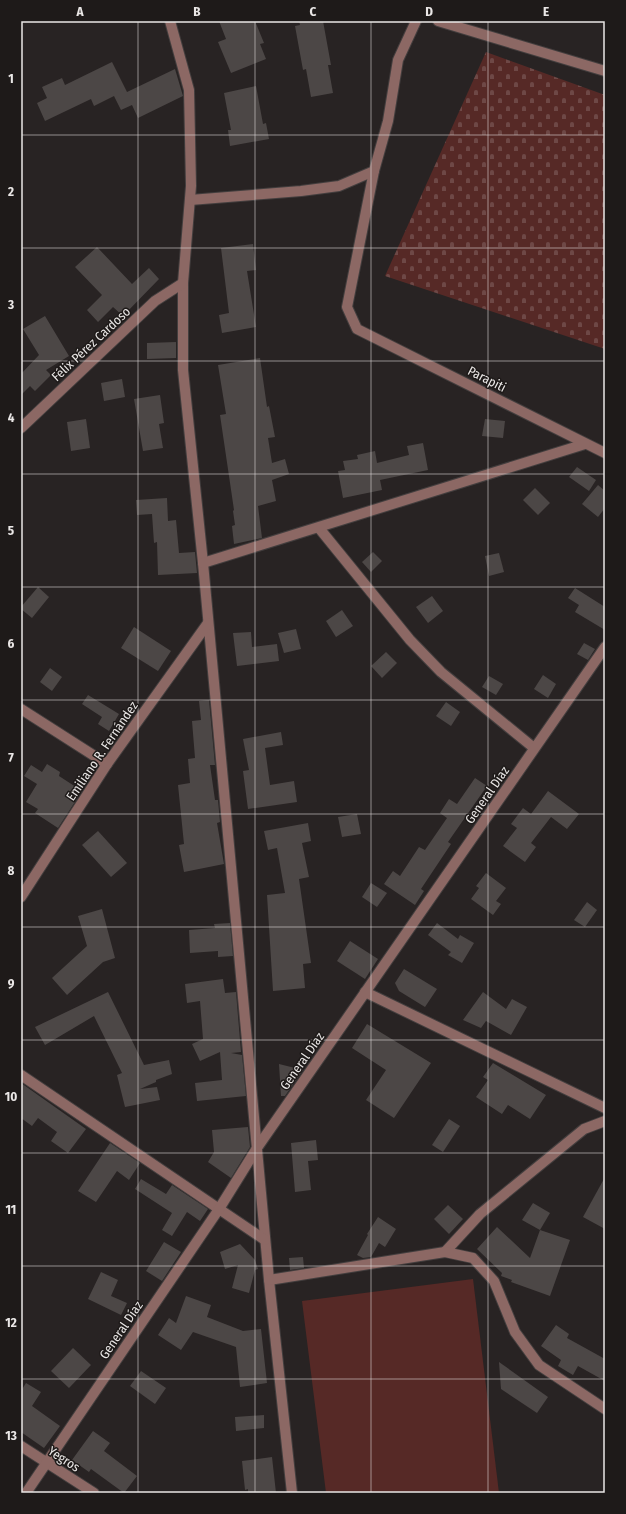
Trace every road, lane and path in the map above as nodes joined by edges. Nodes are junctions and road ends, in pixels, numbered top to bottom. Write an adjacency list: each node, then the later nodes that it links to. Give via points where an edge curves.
1 (170, 21): 5 (street)
2 (173, 21): 5 (street)
3 (416, 21): 7 (street, via 398,60 388,121)
4 (438, 21): 6 (street)
5 (175, 37): 8 (street, via 189,90)
6 (605, 71)
7 (374, 171): 8 (street, via 339,186); 11 (street, Parapiti, via 347,307 357,328)
8 (190, 200): 9 (street)
9 (183, 283): 10 (street, Félix Pérez Cardoso, via 155,302); 14 (street, via 183,370)
10 (21, 428)
11 (585, 444): 12 (street, Parapiti); 13 (street)
12 (605, 453)
13 (319, 528): 14 (street); 18 (street, via 441,672)
14 (203, 563): 15 (street)
15 (208, 623): 19 (street, Emiliano R. Fernández); 25 (street)
16 (605, 647): 18 (street, General Díaz)
17 (21, 709): 19 (street)
18 (534, 748): 21 (street, General Díaz)
19 (107, 764): 20 (street, Emiliano R. Fernández)
20 (21, 897)
21 (365, 992): 23 (street); 25 (street, General Díaz)
22 (21, 1075): 26 (street)
23 (605, 1108)
24 (605, 1121): 28 (street, via 584,1129 486,1209)
25 (258, 1148): 26 (street, General Díaz); 27 (street)
26 (219, 1209): 27 (street); 32 (street, General Díaz)
27 (265, 1240): 29 (street)
28 (445, 1252): 29 (street); 30 (street, via 473,1258 494,1281 515,1332 539,1365)
29 (269, 1280): 35 (street)
30 (605, 1409)
31 (21, 1446): 32 (street, Yegros)
32 (46, 1462): 33 (street, General Díaz); 34 (street, Yegros)
33 (26, 1493)
34 (94, 1493)
35 (292, 1493)

